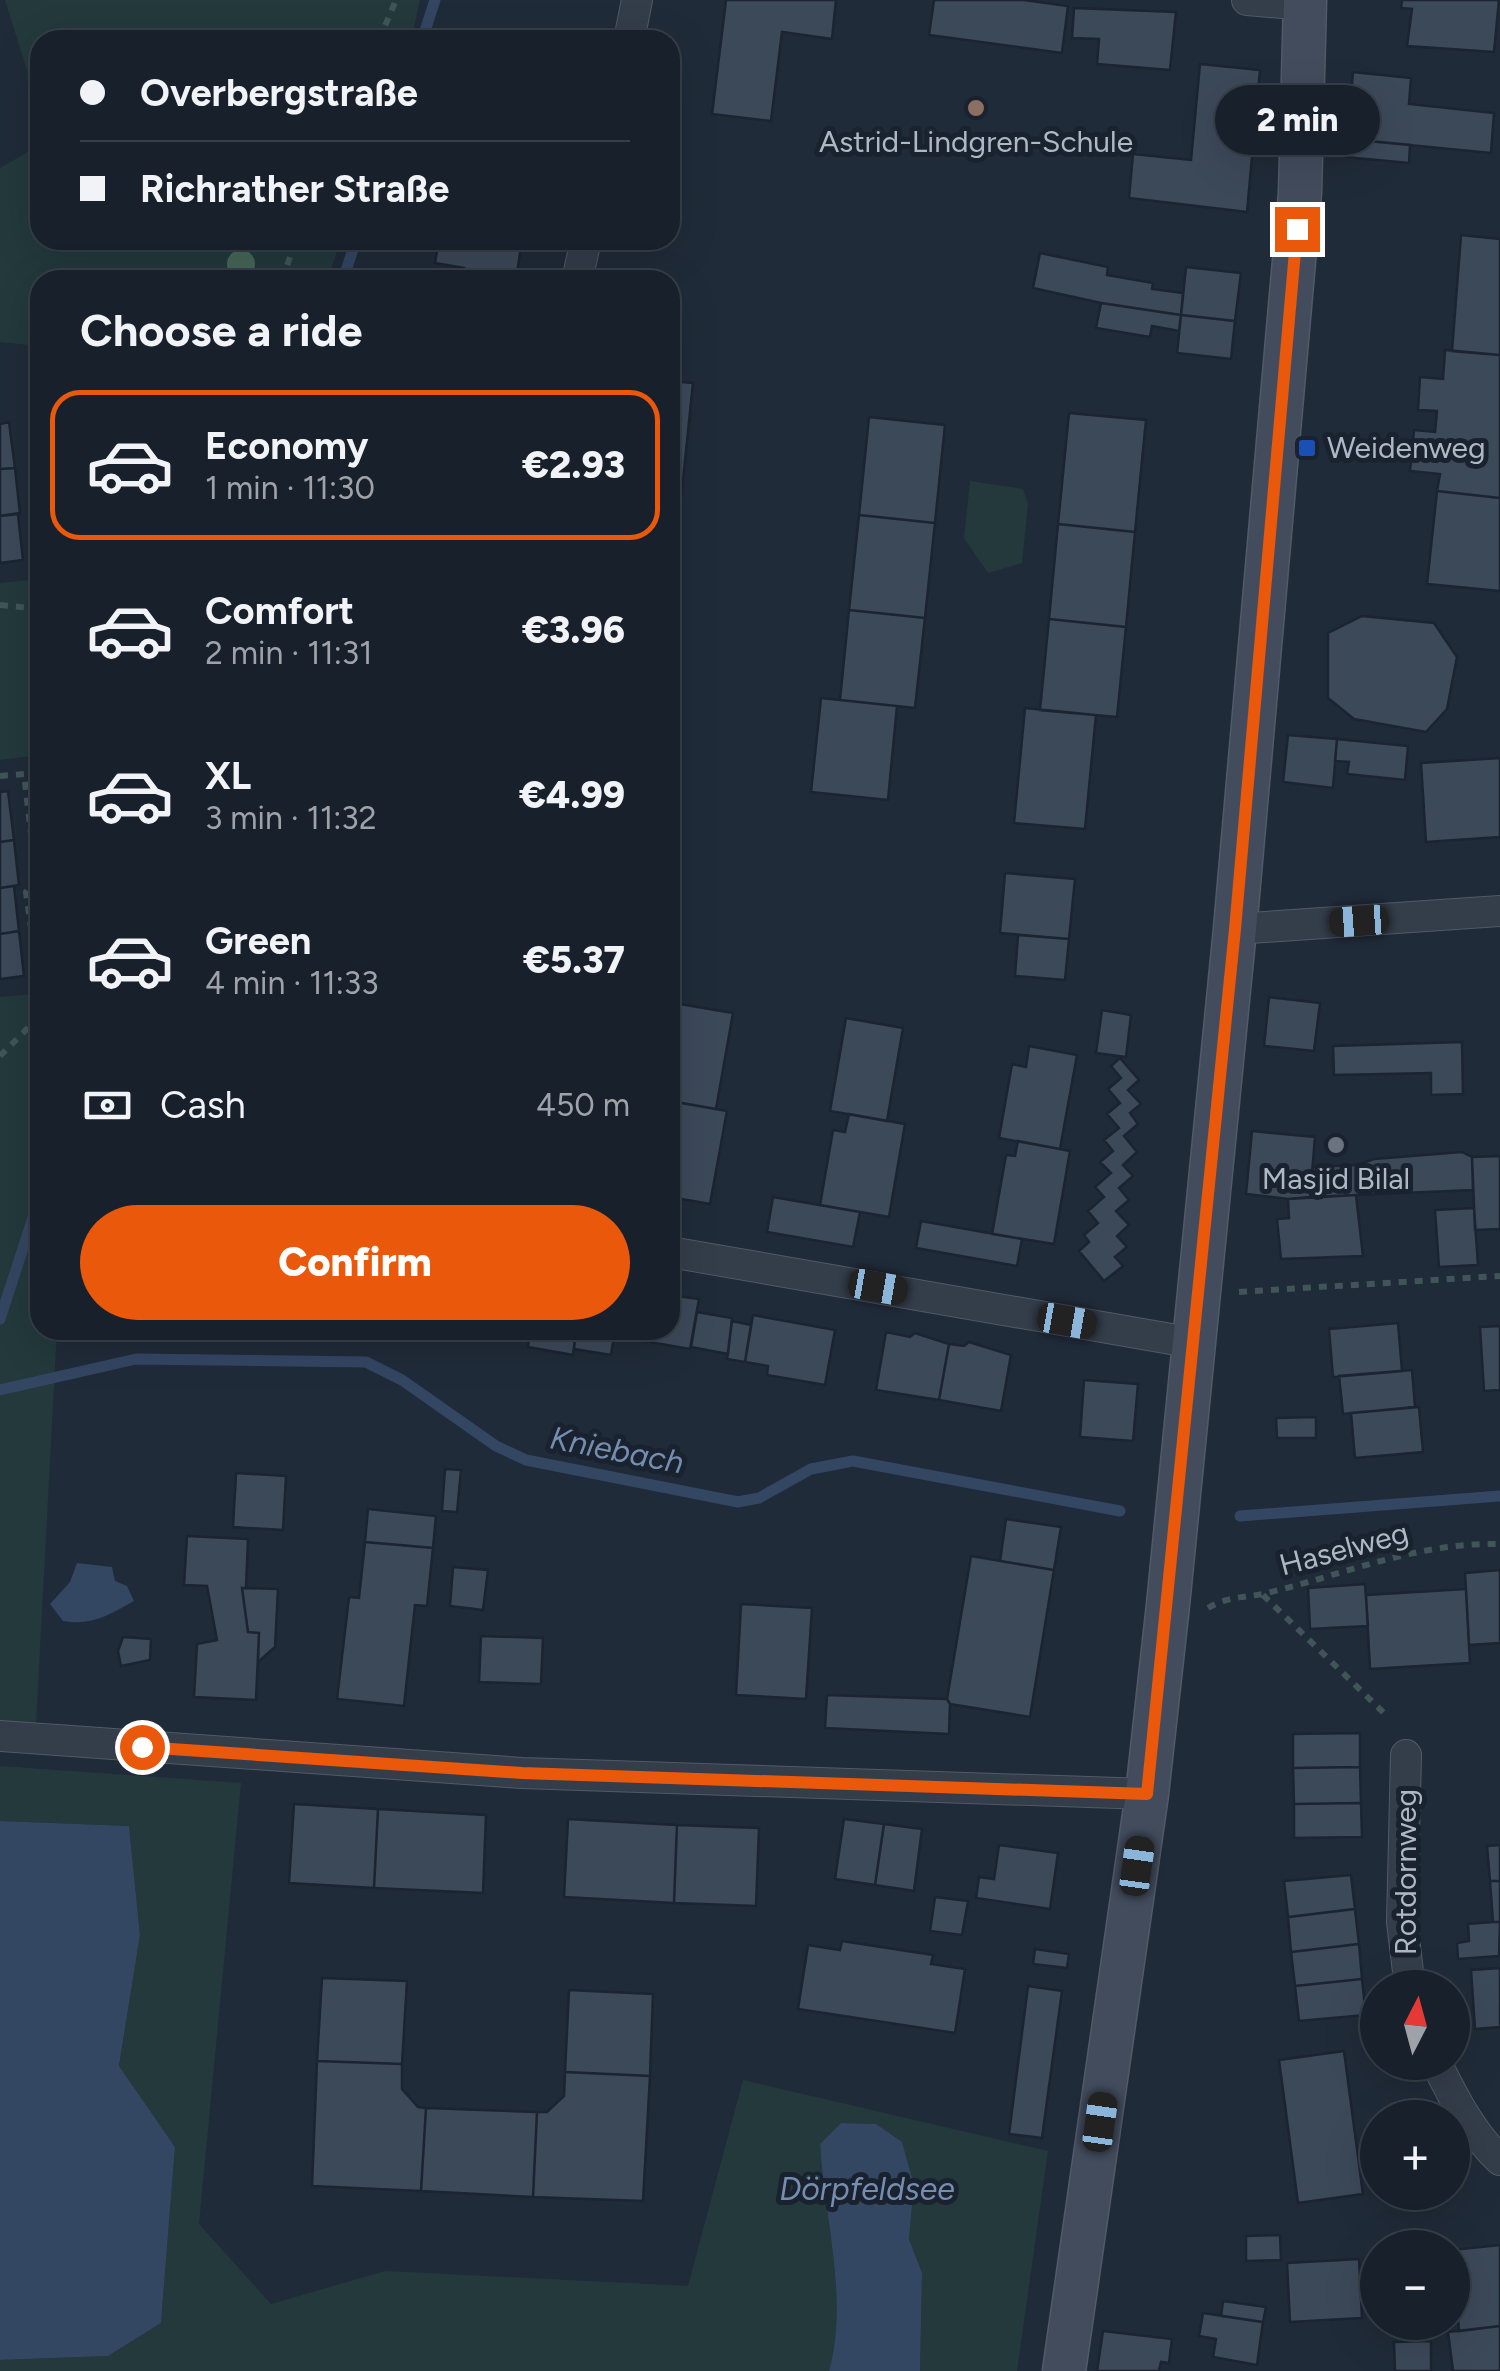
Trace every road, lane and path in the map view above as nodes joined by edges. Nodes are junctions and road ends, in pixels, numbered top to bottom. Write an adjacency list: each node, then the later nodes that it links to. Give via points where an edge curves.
1 (396, 0): 5 (path)
2 (638, 0): 6 (street)
3 (1247, 0): 4 (street)
4 (1305, 3): 14 (main road, via 1300,193)
5 (383, 30)
6 (631, 30)
7 (0, 606): 8 (path)
8 (30, 608)
9 (0, 776): 10 (path, via 24,774)
10 (30, 826)
11 (30, 886): 13 (path)
12 (1500, 910): 14 (street)
13 (30, 920)
14 (1235, 929): 20 (main road)
15 (30, 1026): 16 (path)
16 (0, 1056)
17 (680, 1254): 20 (street)
18 (1500, 1276): 19 (path)
19 (1228, 1292)
20 (1194, 1343): 27 (main road)
21 (1500, 1544): 22 (path, Haselweg, via 1399,1554)
22 (1262, 1594): 23 (path, Haselweg, via 1227,1598); 24 (path)
23 (1203, 1611)
24 (1387, 1716)
25 (0, 1736): 27 (street, via 522,1773)
26 (1406, 1755): 28 (street, Rotdornweg, via 1402,1922)
27 (1147, 1794): 31 (main road)
28 (1408, 1970)
29 (1445, 2080): 30 (street)
30 (1493, 2154)
31 (1064, 2371)

